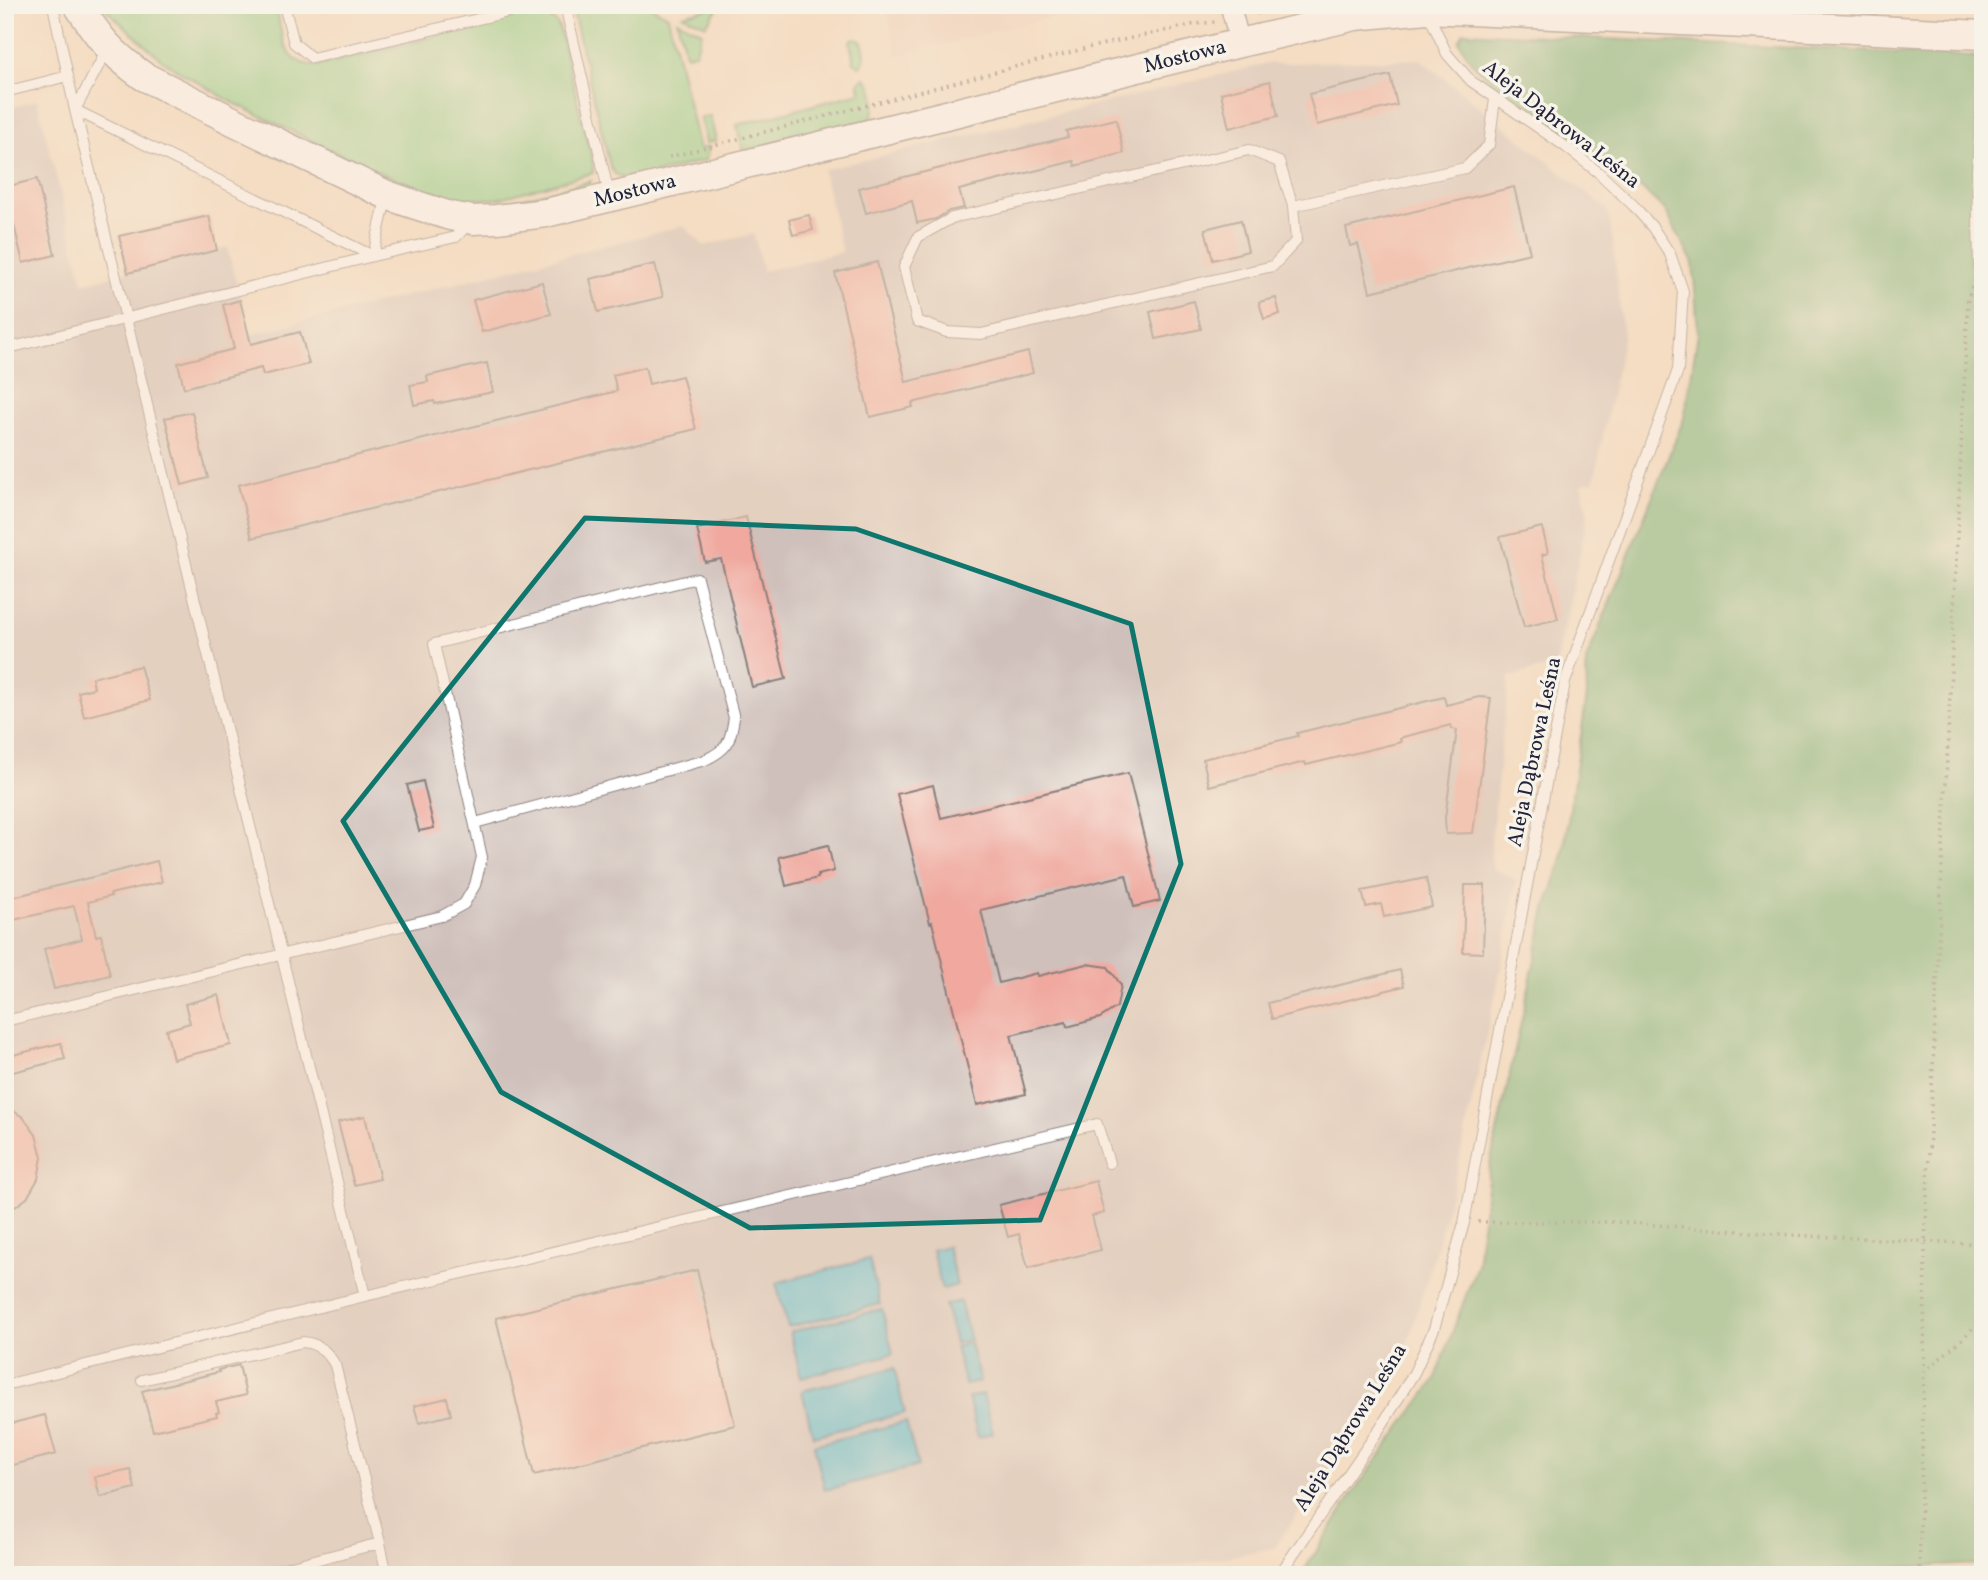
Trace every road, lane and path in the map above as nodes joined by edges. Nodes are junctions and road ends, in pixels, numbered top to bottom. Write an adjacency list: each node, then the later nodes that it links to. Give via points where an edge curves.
1 (53, 5): 12 (lane)
2 (78, 5): 10 (street, Mostowa)
3 (284, 5): 4 (lane, via 294,43 312,58)
4 (538, 5)
5 (565, 5): 18 (lane)
6 (1277, 5): 8 (path)
7 (1426, 7): 8 (street, Mostowa); 9 (street, Mostowa); 14 (lane, Aleja Dąbrowa Leśna, via 1447,54)
8 (1235, 23): 15 (path, via 1196,24 1091,47); 18 (street, Mostowa)
9 (1983, 35)
10 (109, 48): 16 (lane); 17 (street, Mostowa, via 143,76)
11 (1983, 69): 22 (lane, via 1978,171)
12 (68, 76): 13 (lane); 16 (lane)
13 (5, 92)
14 (1495, 99): 19 (lane, via 1489,145 1465,167); 29 (lane, Aleja Dąbrowa Leśna, via 1587,164 1634,206 1670,254 1683,291 1678,370 1565,682)
15 (885, 102)
16 (75, 110): 21 (lane); 23 (lane)
17 (387, 195): 20 (street, Mostowa); 21 (lane)
18 (610, 198): 20 (street, Mostowa, via 546,212)
19 (1293, 206): 19 (lane, via 1279,162 1250,150 952,218 918,237 904,267 917,321 947,332 981,334 1273,266 1296,240)
20 (473, 220): 21 (lane, via 456,237)
21 (373, 256): 23 (lane)
22 (1981, 268): 30 (path, via 1968,298)
23 (126, 320): 24 (lane); 26 (lane)
24 (5, 349)
25 (475, 823): 25 (lane, via 434,644 697,579 734,718 723,751 705,760); 26 (lane, via 482,857 464,904 442,916)
26 (282, 954): 27 (lane); 32 (lane)
27 (5, 1021)
28 (1109, 1163): 32 (lane, via 1097,1124)
29 (1464, 1223): 30 (path, via 1615,1222); 40 (lane, Aleja Dąbrowa Leśna, via 1434,1329 1414,1373)
30 (1925, 1241): 31 (path); 34 (path)
31 (1983, 1244)
32 (366, 1296): 36 (lane)
33 (1983, 1318): 34 (path)
34 (1924, 1372): 41 (path)
35 (142, 1380): 37 (lane, via 303,1342 323,1348 335,1365)
36 (5, 1385)
37 (380, 1544): 38 (lane); 39 (lane)
38 (257, 1575)
39 (387, 1575)
40 (1279, 1575)
41 (1919, 1575)

